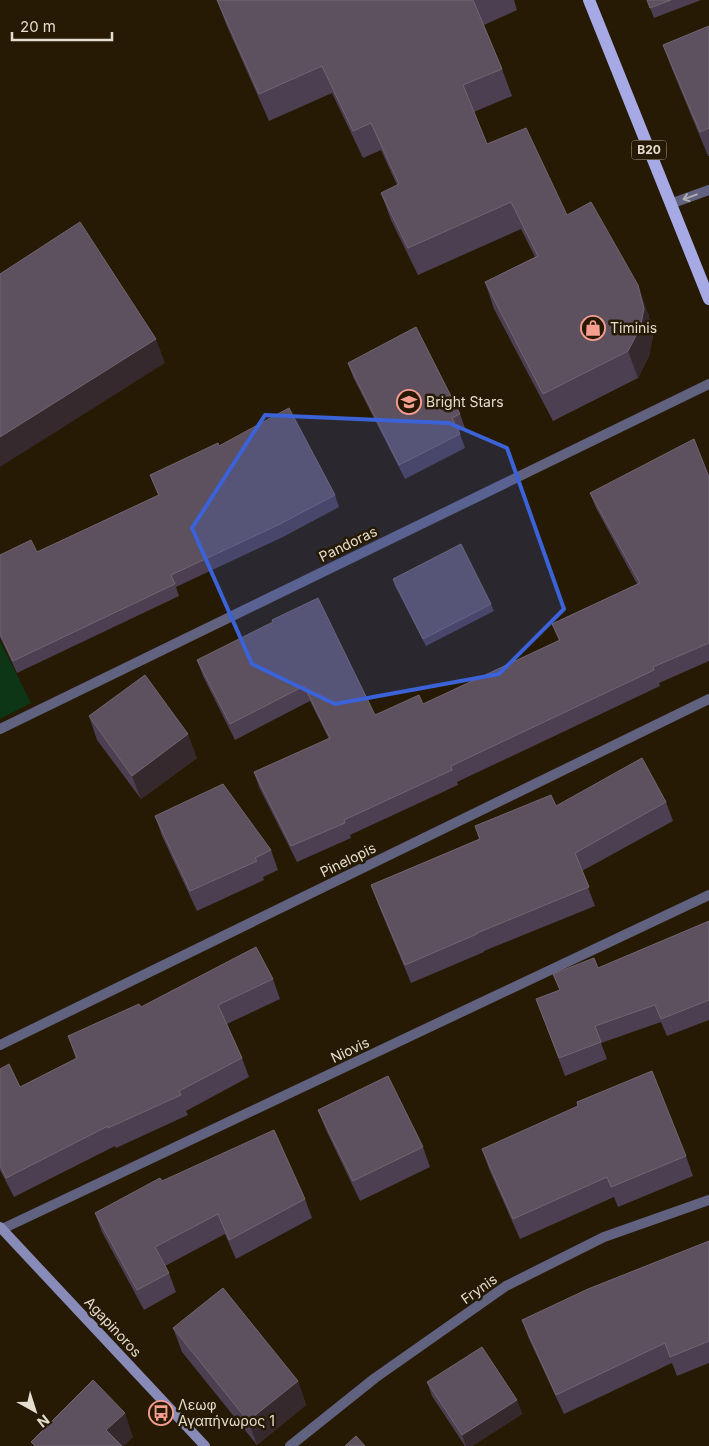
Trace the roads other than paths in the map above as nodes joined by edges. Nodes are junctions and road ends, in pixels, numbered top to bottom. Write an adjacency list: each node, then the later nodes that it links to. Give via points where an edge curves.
1 (589, 0): 3 (main road, B20)
2 (709, 190): 3 (street, one-way to 3)
3 (670, 204): 4 (main road, B20)
4 (709, 299)
5 (709, 384): 7 (street, Pandoras)
6 (709, 699): 9 (street, Pinelopis)
7 (0, 729)
8 (709, 895): 11 (street, Niovis)
9 (0, 1045)
10 (709, 1200): 13 (street, Frynis, via 604,1237 506,1286 375,1378)
11 (1, 1228): 12 (main road, Agapinoros)
12 (205, 1446)
13 (290, 1446)

